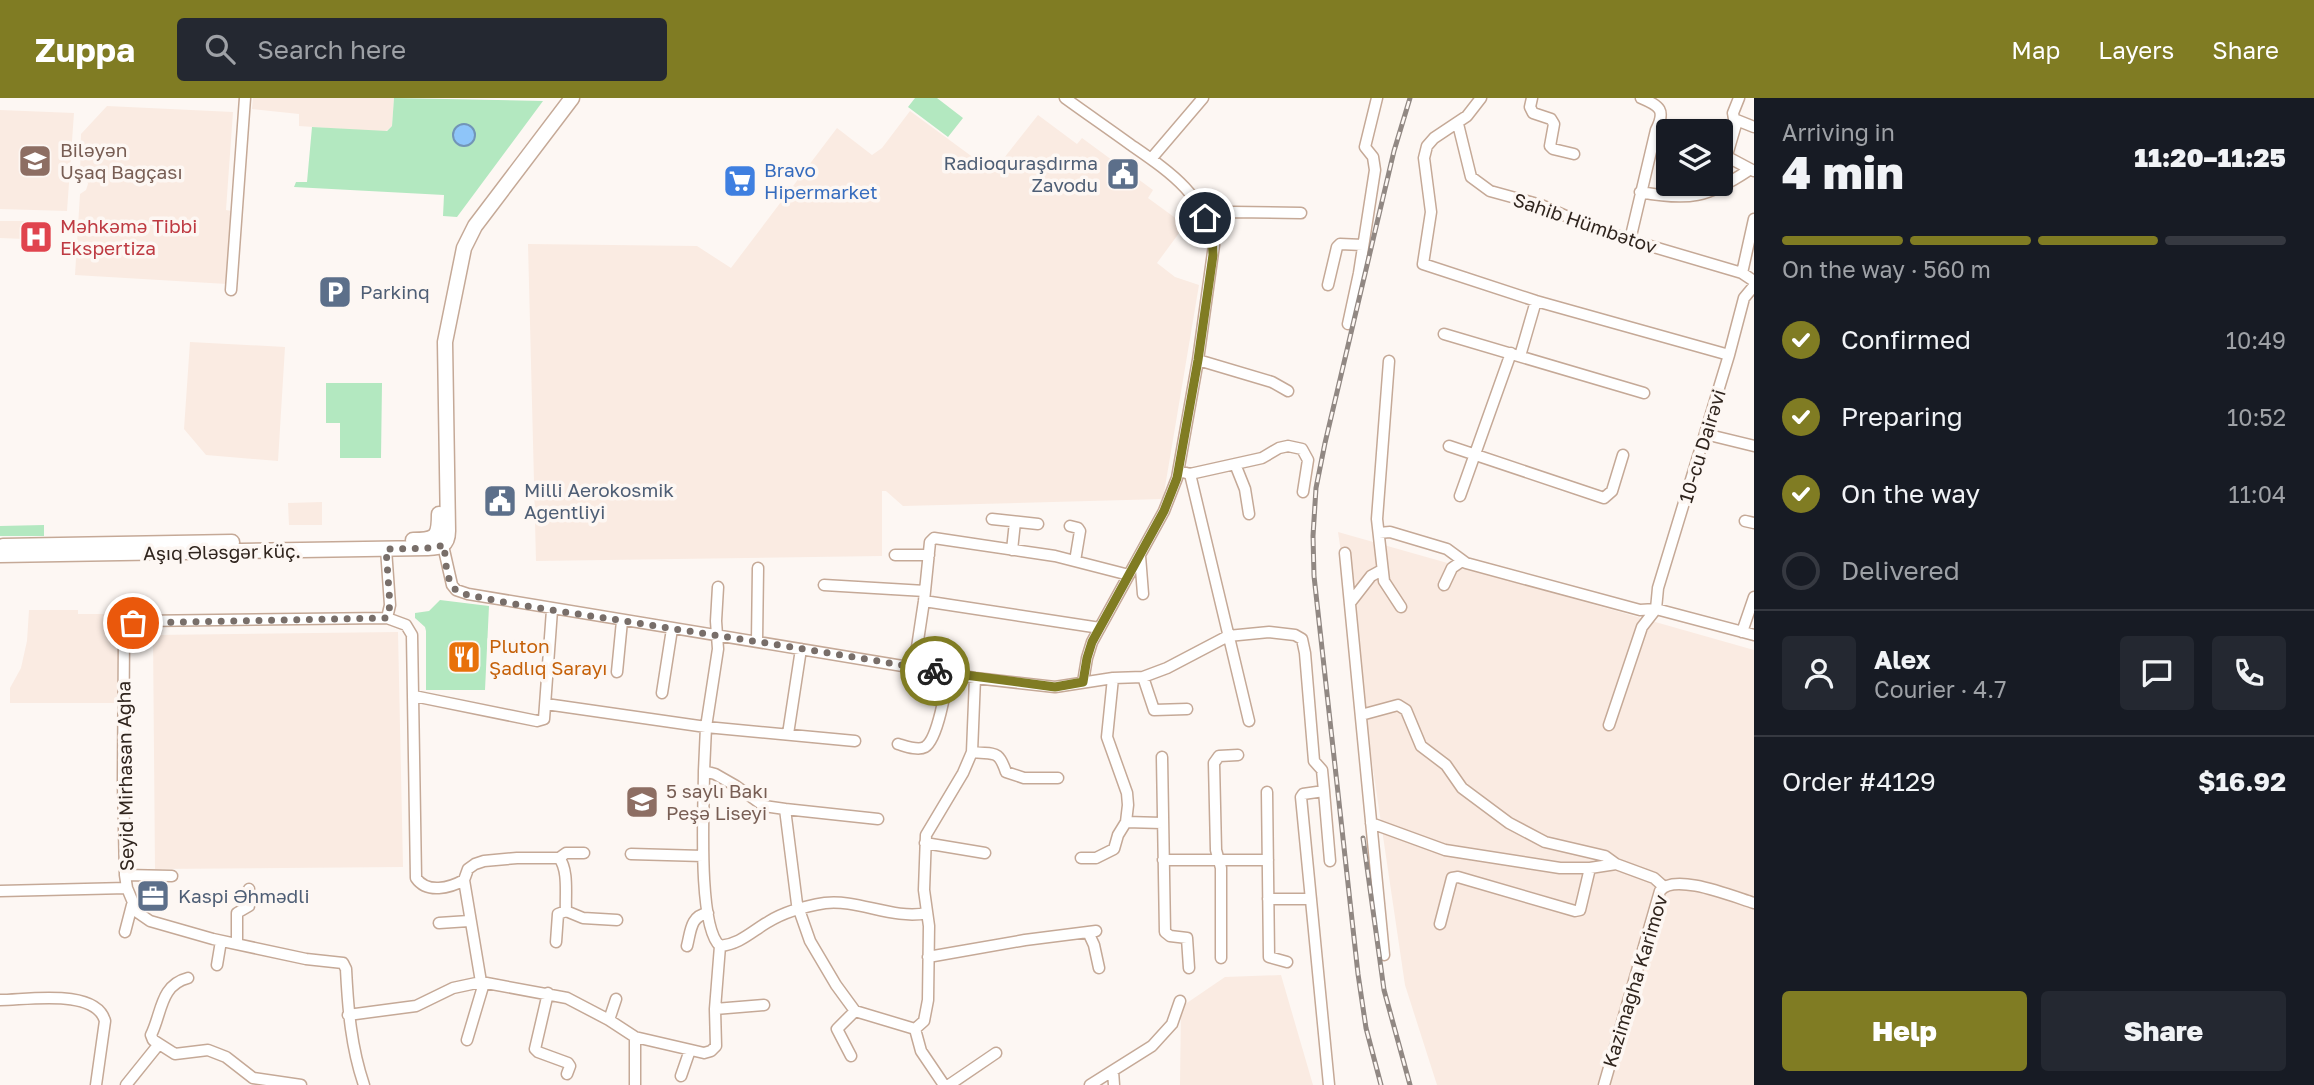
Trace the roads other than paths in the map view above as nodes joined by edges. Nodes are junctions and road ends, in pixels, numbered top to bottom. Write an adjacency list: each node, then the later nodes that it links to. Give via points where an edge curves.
1 (245, 98): 31 (street)
2 (565, 98): 25 (main road)
3 (572, 98): 25 (main road)
4 (1065, 98): 18 (street)
5 (1203, 98): 18 (street)
6 (1377, 98): 27 (street, via 1365,147 1375,170)
7 (1481, 98): 13 (street)
8 (1532, 98): 17 (street, via 1533,113 1554,124 1550,146)
9 (1641, 98): 11 (street, via 1661,110)
10 (1739, 98): 12 (street, via 1733,113)
11 (1661, 119)
12 (1737, 121): 14 (street); 16 (street)
13 (1458, 124): 26 (street, Sahib Hümbətov, via 1471,177 1477,183); 32 (street, via 1427,146 1424,158 1431,212 1423,264)
14 (1754, 127)
15 (1656, 130): 21 (street)
16 (1733, 130)
17 (1574, 154)
18 (1151, 159): 23 (street, via 1188,189)
19 (1733, 160): 20 (street)
20 (1752, 171): 21 (street, via 1702,195 1676,199)
21 (1640, 192): 26 (street)
22 (1301, 213): 23 (street, via 1232,212)
23 (1205, 218): 37 (street, via 1212,232 1213,255)
24 (1754, 219): 28 (street)
25 (467, 233): 56 (main road, via 442,349 448,531 447,542)
26 (1630, 240): 28 (street, Sahib Hümbətov)
27 (1363, 244): 30 (street, via 1337,247); 33 (street)
28 (1742, 273): 29 (street, Sahib Hümbətov)
29 (1754, 284): 36 (street, 10-cu Dairəvi, via 1744,298)
30 (1328, 285)
31 (231, 290)
32 (1536, 301): 35 (street); 36 (street)
33 (1348, 324)
34 (1444, 334): 35 (street)
35 (1516, 355): 40 (street); 44 (street)
36 (1729, 355): 41 (street, 10-cu Dairəvi)
37 (1198, 360): 39 (street); 47 (street)
38 (1389, 360): 55 (street)
39 (1288, 391)
40 (1644, 393)
41 (1705, 434): 43 (street); 78 (street, 10-cu Dairəvi, via 1658,588)
42 (1449, 446): 44 (street)
43 (1754, 446)
44 (1474, 455): 45 (street, via 1604,498 1612,491); 49 (street)
45 (1623, 455)
46 (1234, 464): 47 (street); 48 (street, via 1288,446 1302,449 1308,460); 50 (street)
47 (1184, 472): 64 (street); 86 (street)
48 (1303, 492)
49 (1460, 496)
50 (1249, 514)
51 (992, 519): 52 (street)
52 (1016, 522): 53 (street); 59 (street)
53 (1038, 524)
54 (1070, 526): 65 (street, via 1080,531)
55 (1379, 533): 66 (street, via 1447,549); 68 (street)
56 (437, 539): 57 (main road, Aşıq Ələsgər küç.); 79 (street, via 456,590)
57 (386, 545): 58 (main road, Aşıq Ələsgər küç.); 61 (main road, Aşıq Ələsgər küç.); 80 (street)
58 (0, 546)
59 (1012, 550): 63 (street, via 934,538); 65 (street)
60 (1345, 553): 76 (street)
61 (0, 555)
62 (895, 555): 63 (street)
63 (929, 555): 74 (street)
64 (1140, 556): 69 (street); 73 (street)
65 (1075, 561): 69 (street)
66 (1462, 561): 71 (street, via 1452,568); 78 (street, via 1640,610)
67 (758, 568): 88 (street)
68 (1382, 570): 76 (street, via 1371,576); 77 (street)
69 (1129, 575): 82 (street)
70 (824, 585): 74 (street)
71 (1444, 585)
72 (718, 587): 87 (street)
73 (1143, 594)
74 (925, 596): 82 (street); 90 (street)
75 (1754, 597): 84 (street)
76 (1350, 603): 101 (street)
77 (1401, 607)
78 (1657, 609): 84 (street); 103 (street, via 1642,627)
79 (552, 610): 81 (street); 99 (street)
80 (387, 618): 98 (street, via 406,625 412,635); 133 (street, Seyid Mirhasan Agha, via 139,621 129,625 124,634)
81 (622, 621): 83 (street); 91 (street)
82 (1100, 628): 96 (street)
83 (672, 629): 87 (street); 97 (street)
84 (1741, 632): 85 (street)
85 (1754, 635)
86 (1228, 636): 93 (street); 102 (street); 113 (street, via 1269,632 1301,639 1314,761 1322,770)
87 (718, 637): 88 (street); 104 (street)
88 (757, 641): 89 (street)
89 (801, 649): 90 (street); 105 (street)
90 (914, 667): 92 (street)
91 (617, 672)
92 (948, 673): 94 (street); 107 (street, via 942,710 929,743 919,749)
93 (1143, 677): 95 (street); 100 (street, via 1154,710)
94 (975, 678): 96 (street, via 1055,687); 108 (street)
95 (1113, 678): 96 (street); 117 (street, via 1107,737 1126,793)
96 (1083, 682)
97 (662, 693)
98 (414, 696): 99 (street, via 537,721 544,719); 135 (street, via 416,878 429,888)
99 (547, 704): 104 (street)
100 (1187, 709)
101 (1361, 715): 119 (street); 131 (street, via 1398,705 1406,710 1421,746 1446,765 1462,788 1509,823 1545,842 1605,856)
102 (1249, 721)
103 (1609, 725)
104 (706, 727): 105 (street); 111 (street)
105 (788, 734): 106 (street)
106 (855, 741)
107 (898, 744)
108 (972, 752): 112 (street, via 998,755 1006,772 1015,777); 120 (street)
109 (1238, 755): 128 (street, via 1219,756 1214,763)
110 (1162, 757): 118 (street)
111 (704, 771): 115 (street, via 742,789 764,806); 124 (street)
112 (1058, 778)
113 (1324, 791): 130 (street); 141 (street, via 1301,797)
114 (1267, 792): 129 (street)
115 (785, 809): 116 (street); 144 (street)
116 (878, 819)
117 (1126, 822): 118 (street); 126 (street, via 1114,849 1096,858)
118 (1162, 823): 127 (street)
119 (1371, 823): 132 (street, via 1445,850); 158 (street)
120 (925, 843): 122 (street); 147 (street)
121 (584, 853): 125 (street, via 566,853)
122 (985, 853)
123 (631, 855): 124 (street)
124 (703, 856): 146 (street)
125 (559, 858): 135 (street, via 475,864); 145 (street)
126 (1081, 858)
127 (1163, 860): 128 (street); 164 (street, via 1165,932 1187,938)
128 (1219, 860): 129 (street); 160 (street)
129 (1268, 860): 140 (street)
130 (1330, 861)
131 (1616, 864): 132 (street); 136 (street, via 1654,878)
132 (1590, 869): 151 (street, via 1583,903 1575,911 1452,878)
133 (125, 875): 134 (street); 137 (street, Seyid Mirhasan Agha)
134 (172, 876)
135 (464, 880): 149 (street)
136 (1663, 887): 142 (street, Kazimagha Karimov, via 1682,883); 195 (street, Kazimagha Karimov)
137 (127, 888): 139 (street); 143 (street, Seyid Mirhasan Agha)
138 (249, 888): 155 (street, via 249,906 237,914)
139 (0, 891)
140 (1268, 899): 141 (street); 161 (street, via 1269,957)
141 (1311, 899): 194 (street)
142 (1754, 903)
143 (132, 905): 152 (street); 153 (street, via 150,921)
144 (799, 910): 147 (street, via 835,902 909,915); 157 (street, via 766,922 738,942); 173 (street, via 810,941)
145 (566, 911): 148 (street, via 583,918); 154 (street, via 558,914)
146 (708, 913): 156 (street, via 694,919); 157 (street, via 714,941)
147 (927, 913): 159 (street)
148 (617, 920)
149 (469, 921): 150 (street); 166 (street)
150 (439, 923)
151 (1440, 924)
152 (125, 932)
153 (220, 941): 155 (street); 162 (street)
154 (555, 942)
155 (237, 944): 174 (street, via 343,963)
156 (687, 946)
157 (720, 946): 172 (street)
158 (1384, 955)
159 (928, 957): 163 (street, via 1092,932); 176 (street, via 927,1009)
160 (1220, 958)
161 (1287, 962)
162 (217, 965)
163 (1099, 968)
164 (1189, 968)
165 (188, 978): 179 (street, via 178,981 164,996 151,1035)
166 (483, 982): 167 (street); 174 (street, via 453,988 416,1006); 178 (street)
167 (548, 993): 175 (street, via 579,1003); 184 (street, via 535,1049 568,1063)
168 (616, 999): 175 (street)
169 (0, 1000): 186 (street, via 82,1000 103,1012)
170 (1180, 1001): 183 (street, via 1164,1035)
171 (764, 1005): 172 (street)
172 (715, 1009): 180 (street, via 716,1046 704,1053)
173 (855, 1011): 176 (street); 182 (street, via 837,1029)
174 (348, 1016): 189 (street)
175 (608, 1020): 177 (street)
176 (915, 1029): 191 (street, via 921,1051)
177 (635, 1037): 180 (street); 190 (street)
178 (467, 1040)
179 (159, 1044): 187 (street); 188 (street, via 176,1054 200,1050 220,1054 253,1078)
180 (690, 1050): 185 (street)
181 (996, 1053): 191 (street)
182 (851, 1056)
183 (1113, 1071): 192 (street); 193 (street)
184 (567, 1074)
185 (681, 1076)
186 (96, 1085)
187 (126, 1085)
188 (302, 1085)
189 (364, 1085)
190 (635, 1085)
191 (946, 1085)
192 (1090, 1085)
193 (1114, 1085)
194 (1329, 1085)
195 (1604, 1085)

